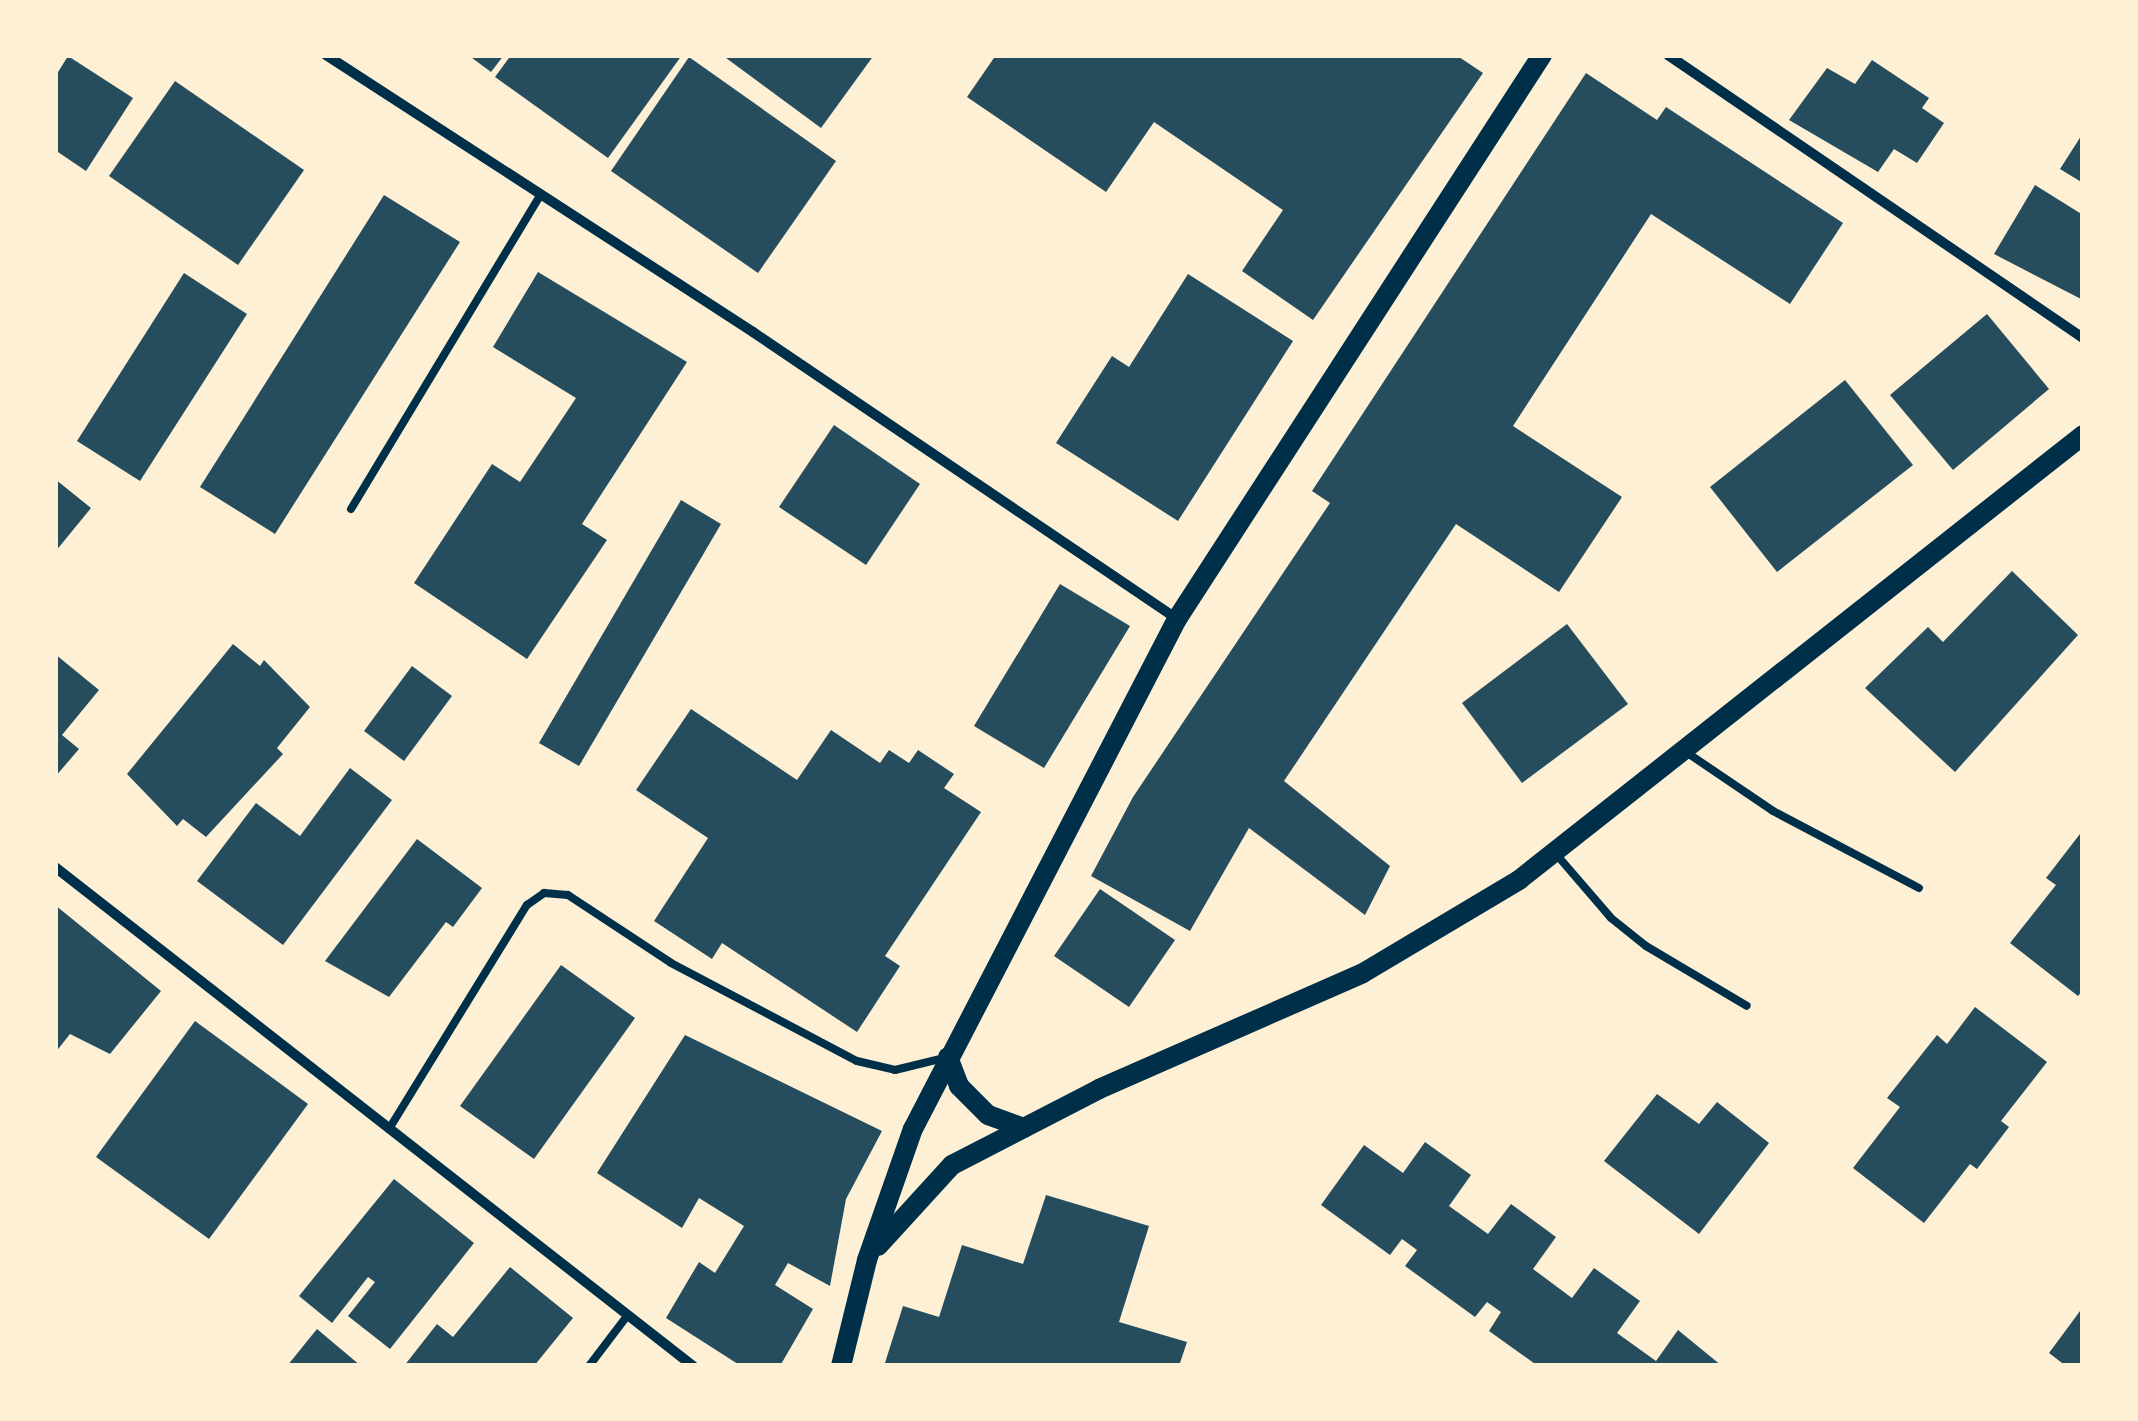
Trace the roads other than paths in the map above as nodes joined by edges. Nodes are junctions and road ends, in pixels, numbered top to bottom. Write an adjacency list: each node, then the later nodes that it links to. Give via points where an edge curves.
1 (1542, 55): 8 (main road)
2 (1668, 55): 5 (street)
3 (332, 57): 4 (street)
4 (541, 194): 7 (lane); 8 (street)
5 (2083, 338)
6 (2083, 435): 9 (main road)
7 (352, 510)
8 (1177, 618): 14 (main road)
9 (1685, 751): 10 (main road); 12 (lane, via 1772,811)
10 (1555, 852): 13 (lane, via 1611,918); 15 (main road, via 1363,973)
11 (55, 867): 16 (street)
12 (1919, 888)
13 (1747, 1006)
14 (948, 1057): 15 (main road, via 959,1086 988,1115); 16 (lane, via 895,1070 858,1060 671,963 568,895 544,893 527,905); 17 (main road, via 913,1129)
15 (1024, 1128): 17 (main road, via 952,1165)
16 (388, 1131): 18 (street)
17 (868, 1260): 21 (main road)
18 (627, 1316): 19 (lane); 20 (street)
19 (589, 1366)
20 (693, 1366)
21 (841, 1366)

